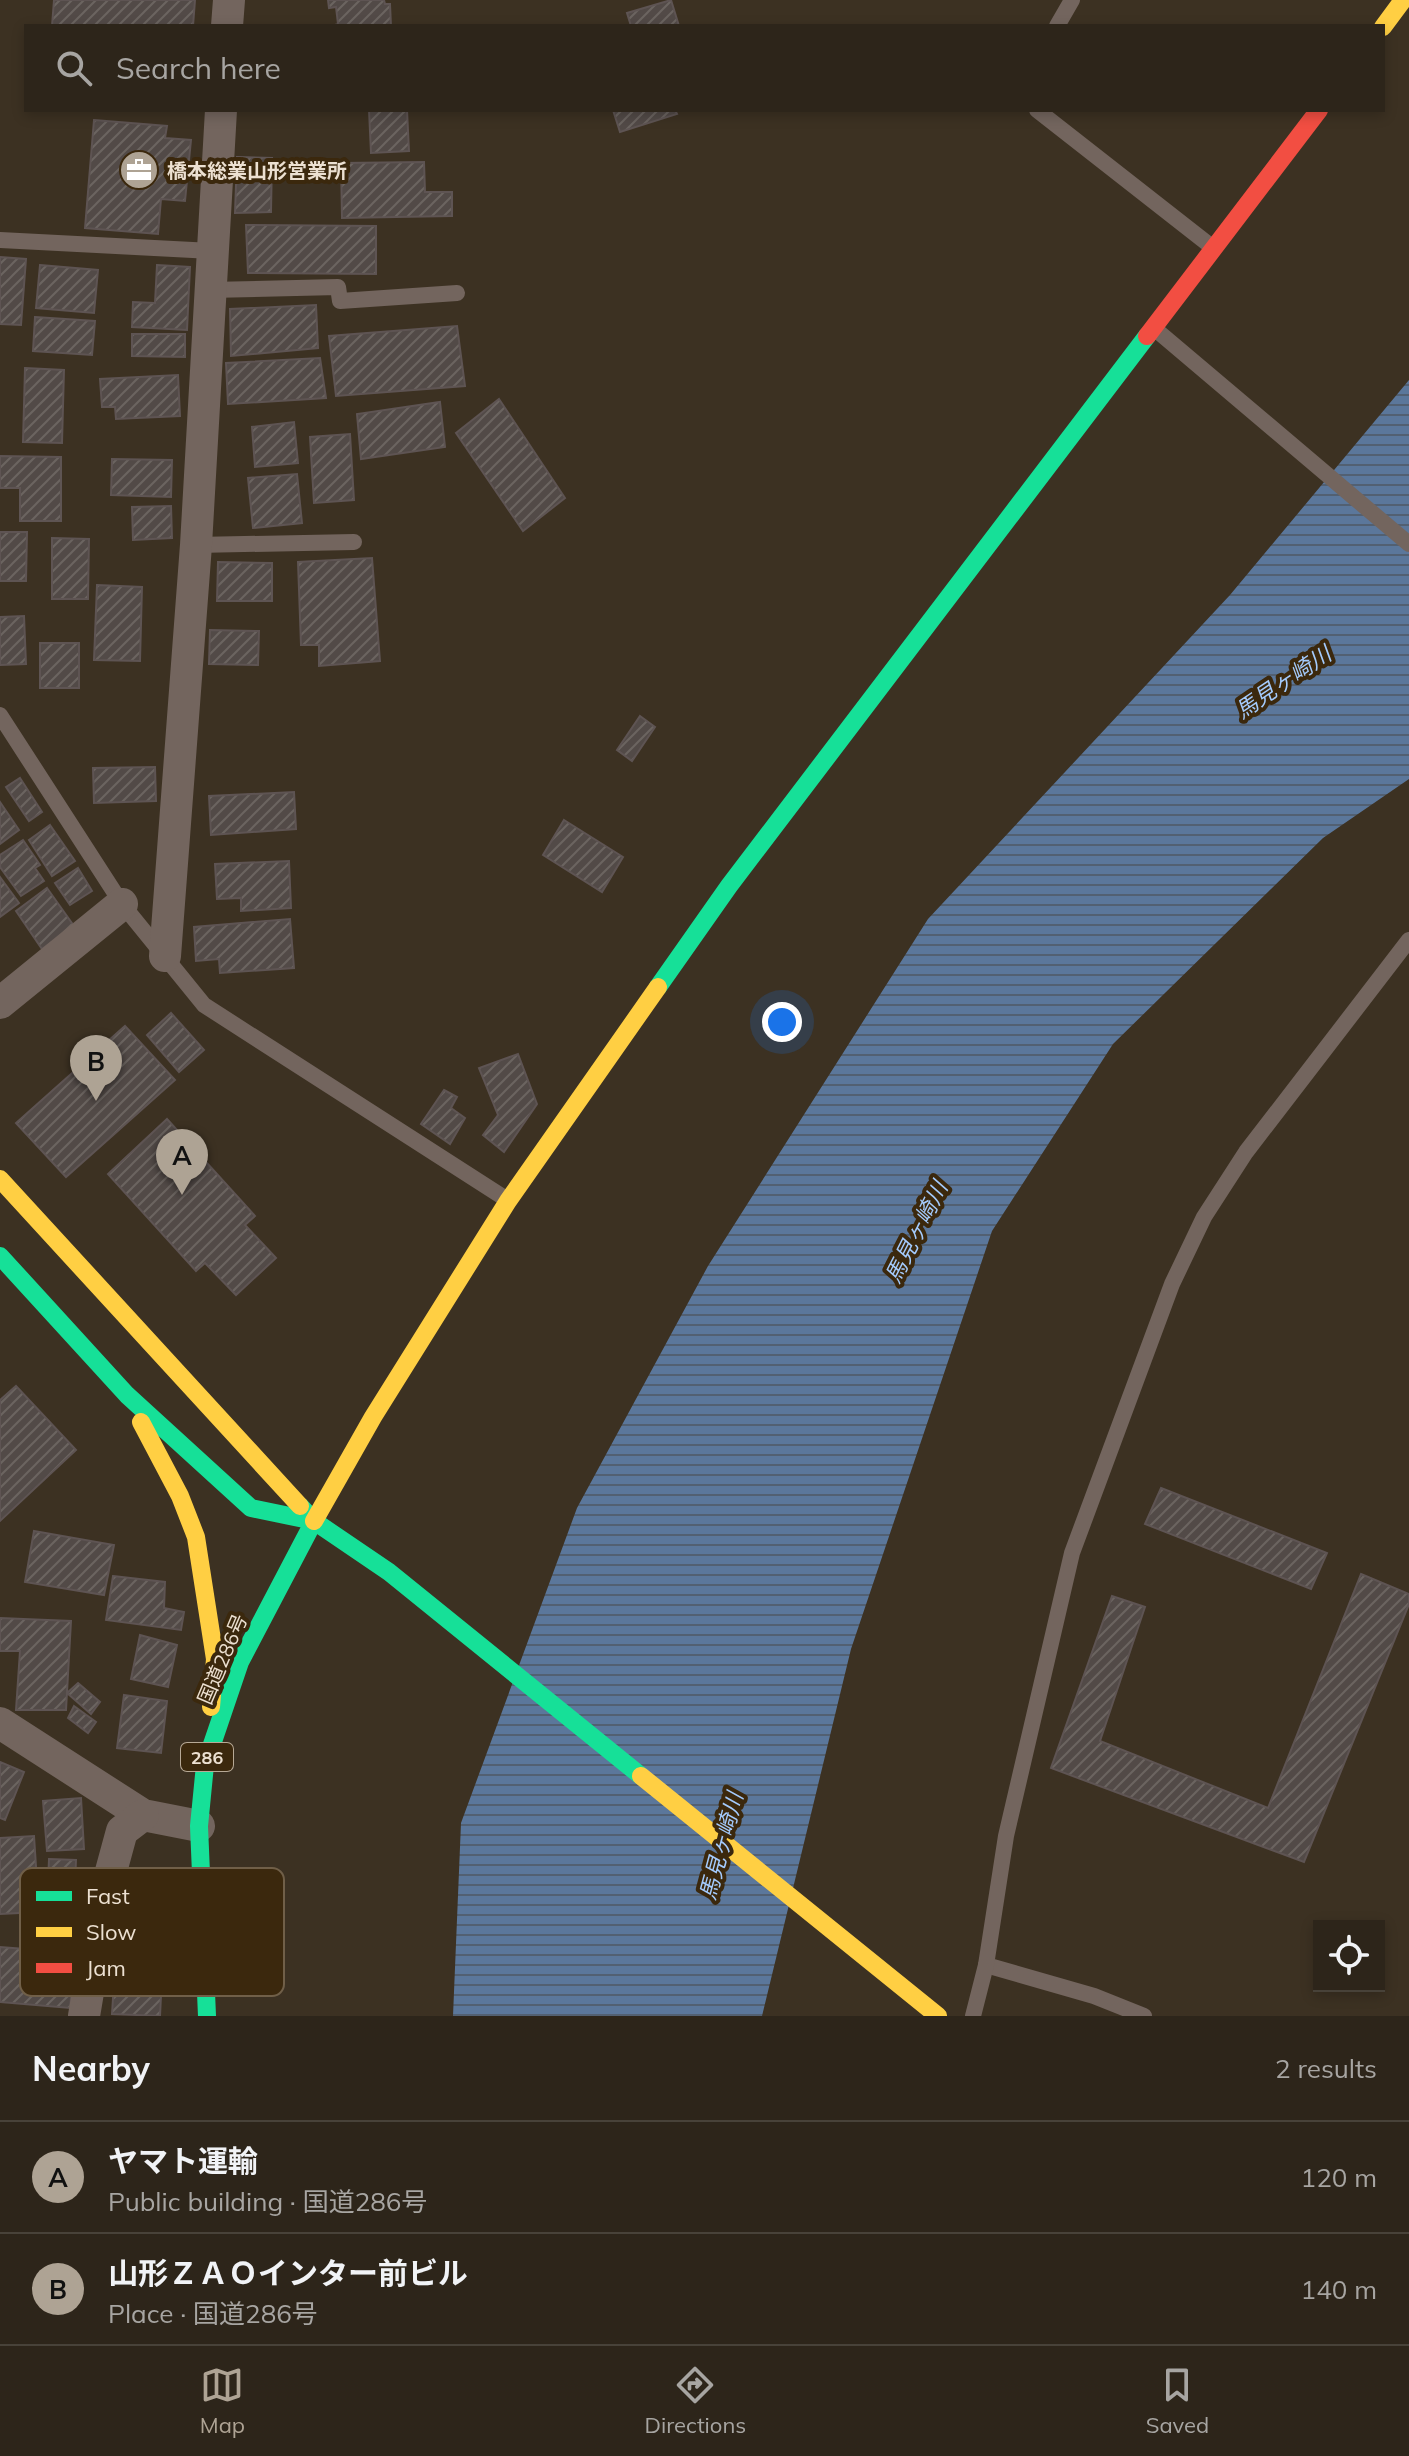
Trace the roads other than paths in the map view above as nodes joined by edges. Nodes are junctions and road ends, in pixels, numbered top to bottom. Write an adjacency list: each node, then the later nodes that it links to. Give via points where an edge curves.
1 (229, 0): 4 (street)
2 (1072, 0): 5 (lane)
3 (1403, 0): 6 (main road)
4 (227, 24)
5 (1058, 24)
6 (1385, 24)
7 (221, 112): 12 (street)
8 (1040, 112): 11 (lane)
9 (1317, 112): 11 (main road, 国道286号)
10 (0, 240): 12 (lane)
11 (1214, 249): 15 (main road, 国道286号)
12 (212, 251): 13 (street)
13 (209, 290): 14 (lane, via 338,287 340,301); 18 (street)
14 (457, 293)
15 (1153, 328): 17 (lane); 25 (main road, 国道286号, via 729,886)
16 (354, 542): 18 (lane)
17 (1409, 544)
18 (196, 545): 22 (street)
19 (0, 715): 20 (lane)
20 (122, 904): 22 (lane); 23 (street)
21 (1409, 940): 35 (lane, via 1246,1152 1204,1217 1172,1284 1072,1553 1006,1836)
22 (165, 956): 25 (lane, via 204,1005)
23 (0, 1003)
24 (0, 1179): 28 (main road)
25 (508, 1201): 28 (main road, 国道286号)
26 (0, 1256): 27 (main road)
27 (127, 1395): 28 (main road, via 251,1508); 30 (main road, via 196,1537 215,1659)
28 (314, 1521): 30 (main road, 国道286号 / 286, via 240,1662); 40 (main road, via 389,1572)
29 (0, 1723): 31 (street)
30 (205, 1765): 32 (main road, 国道286号 / 286)
31 (143, 1815): 32 (street); 33 (street, via 122,1831)
32 (199, 1826): 34 (main road, 国道286号 / 286)
33 (112, 1868)
34 (201, 1868)
35 (986, 1965): 41 (lane); 42 (lane)
36 (87, 1996): 38 (street)
37 (206, 1996): 39 (main road, 国道286号 / 286)
38 (84, 2016)
39 (207, 2016)
40 (938, 2016)
41 (973, 2016)
42 (1144, 2016)

